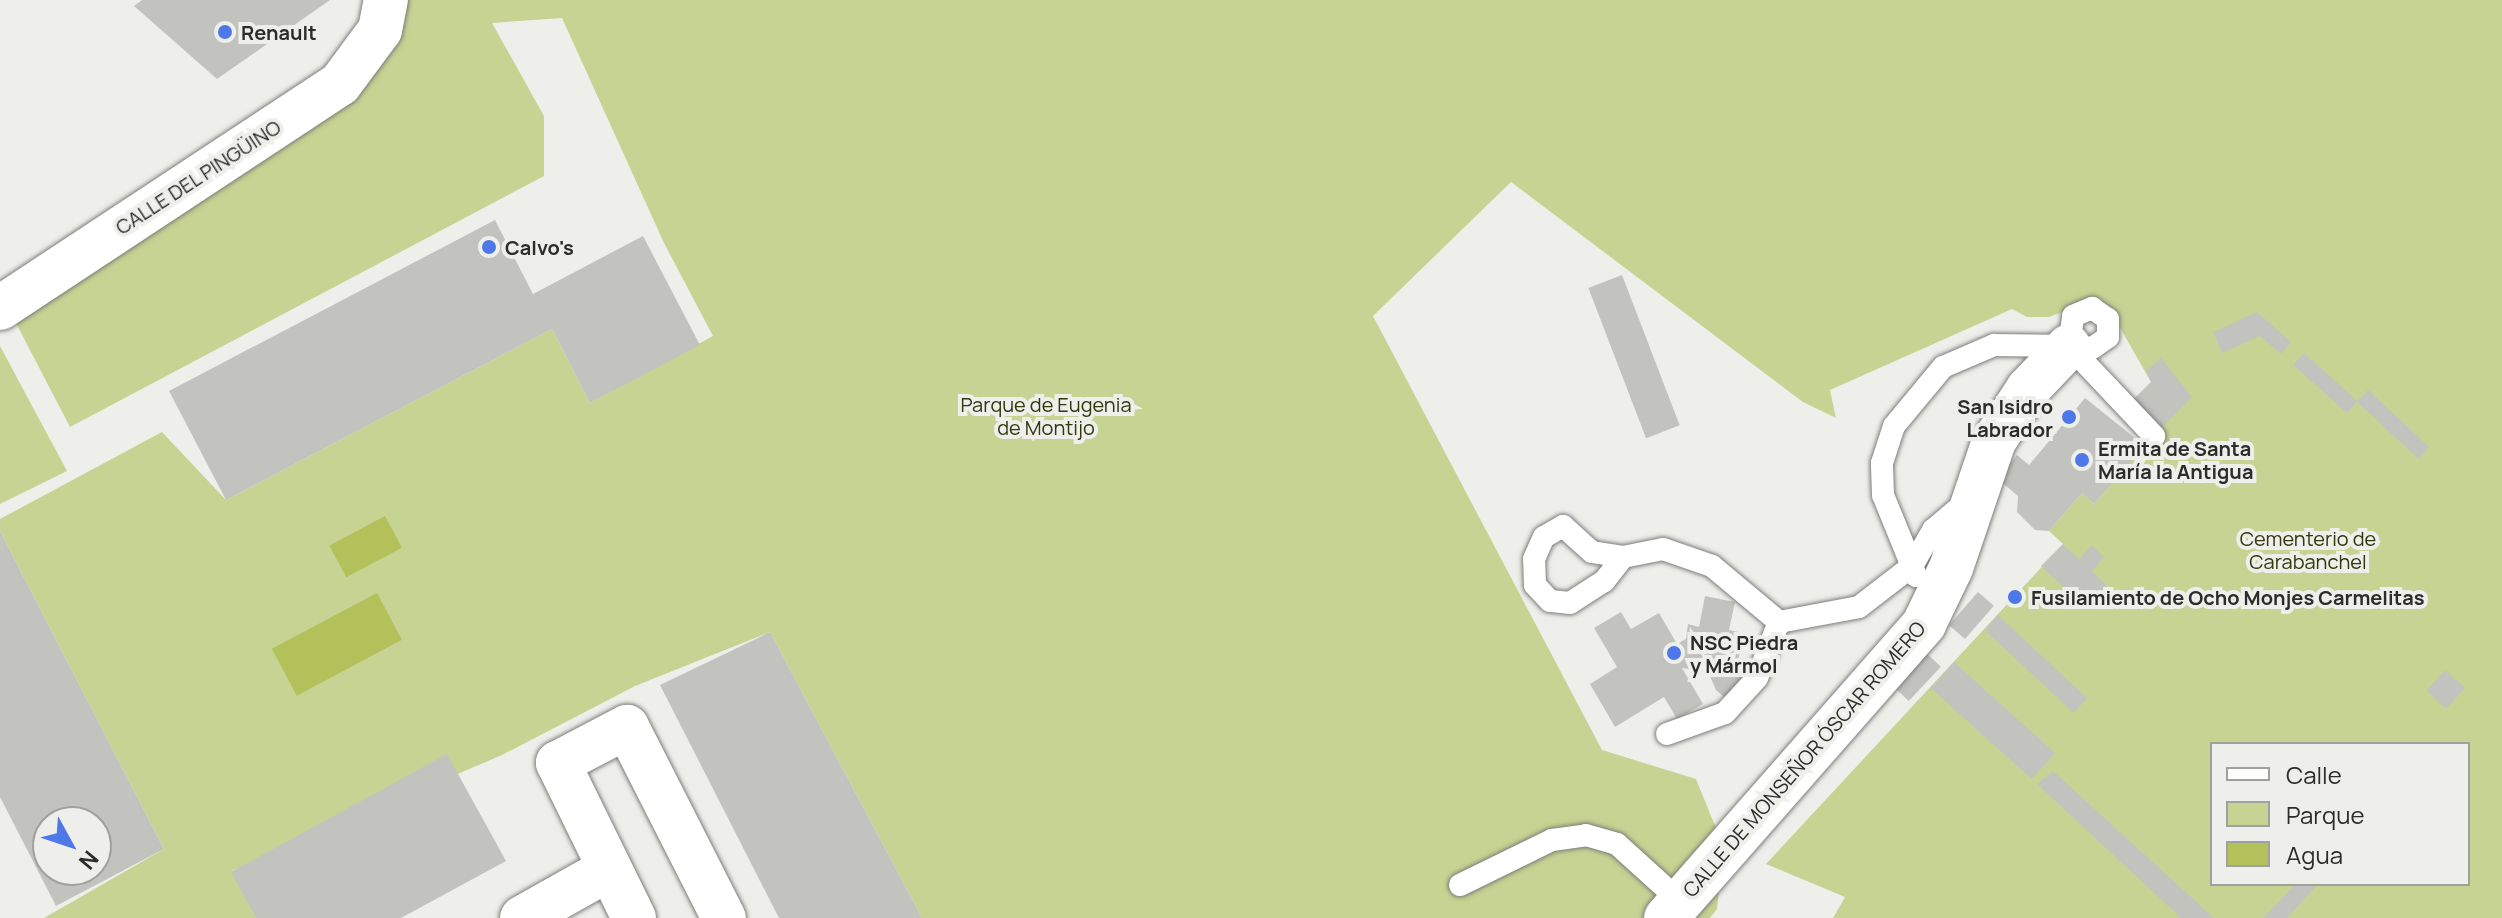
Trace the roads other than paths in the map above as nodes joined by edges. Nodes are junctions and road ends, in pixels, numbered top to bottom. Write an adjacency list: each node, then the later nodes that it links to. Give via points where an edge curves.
1 (383, 15): 2 (street, CALLE DEL PINGÜINO, via 340,84)
2 (0, 308)
3 (2069, 346): 4 (lane); 5 (street, CALLE DE MONSEÑOR ÓSCAR ROMERO, via 2028,389 1994,441); 7 (lane, via 1994,345 1943,367 1894,426 1882,463 1883,495)
4 (2154, 436)
5 (1973, 496): 7 (lane, via 1933,530); 9 (street, CALLE DE MONSEÑOR ÓSCAR ROMERO, via 1951,568)
6 (1623, 557): 8 (lane, via 1663,549 1712,566)
7 (1912, 566): 8 (lane, via 1859,607); 9 (lane)
8 (1779, 622): 10 (lane, via 1757,678 1725,713)
9 (1924, 624): 13 (street, CALLE DE MONSEÑOR ÓSCAR ROMERO)
10 (1667, 734)
11 (609, 869): 14 (street); 15 (street); 16 (street, via 558,763 627,727)
12 (1460, 885): 13 (lane, via 1552,840 1586,835 1617,844)
13 (1673, 910)
14 (522, 918)
15 (634, 918)
16 (724, 918)

